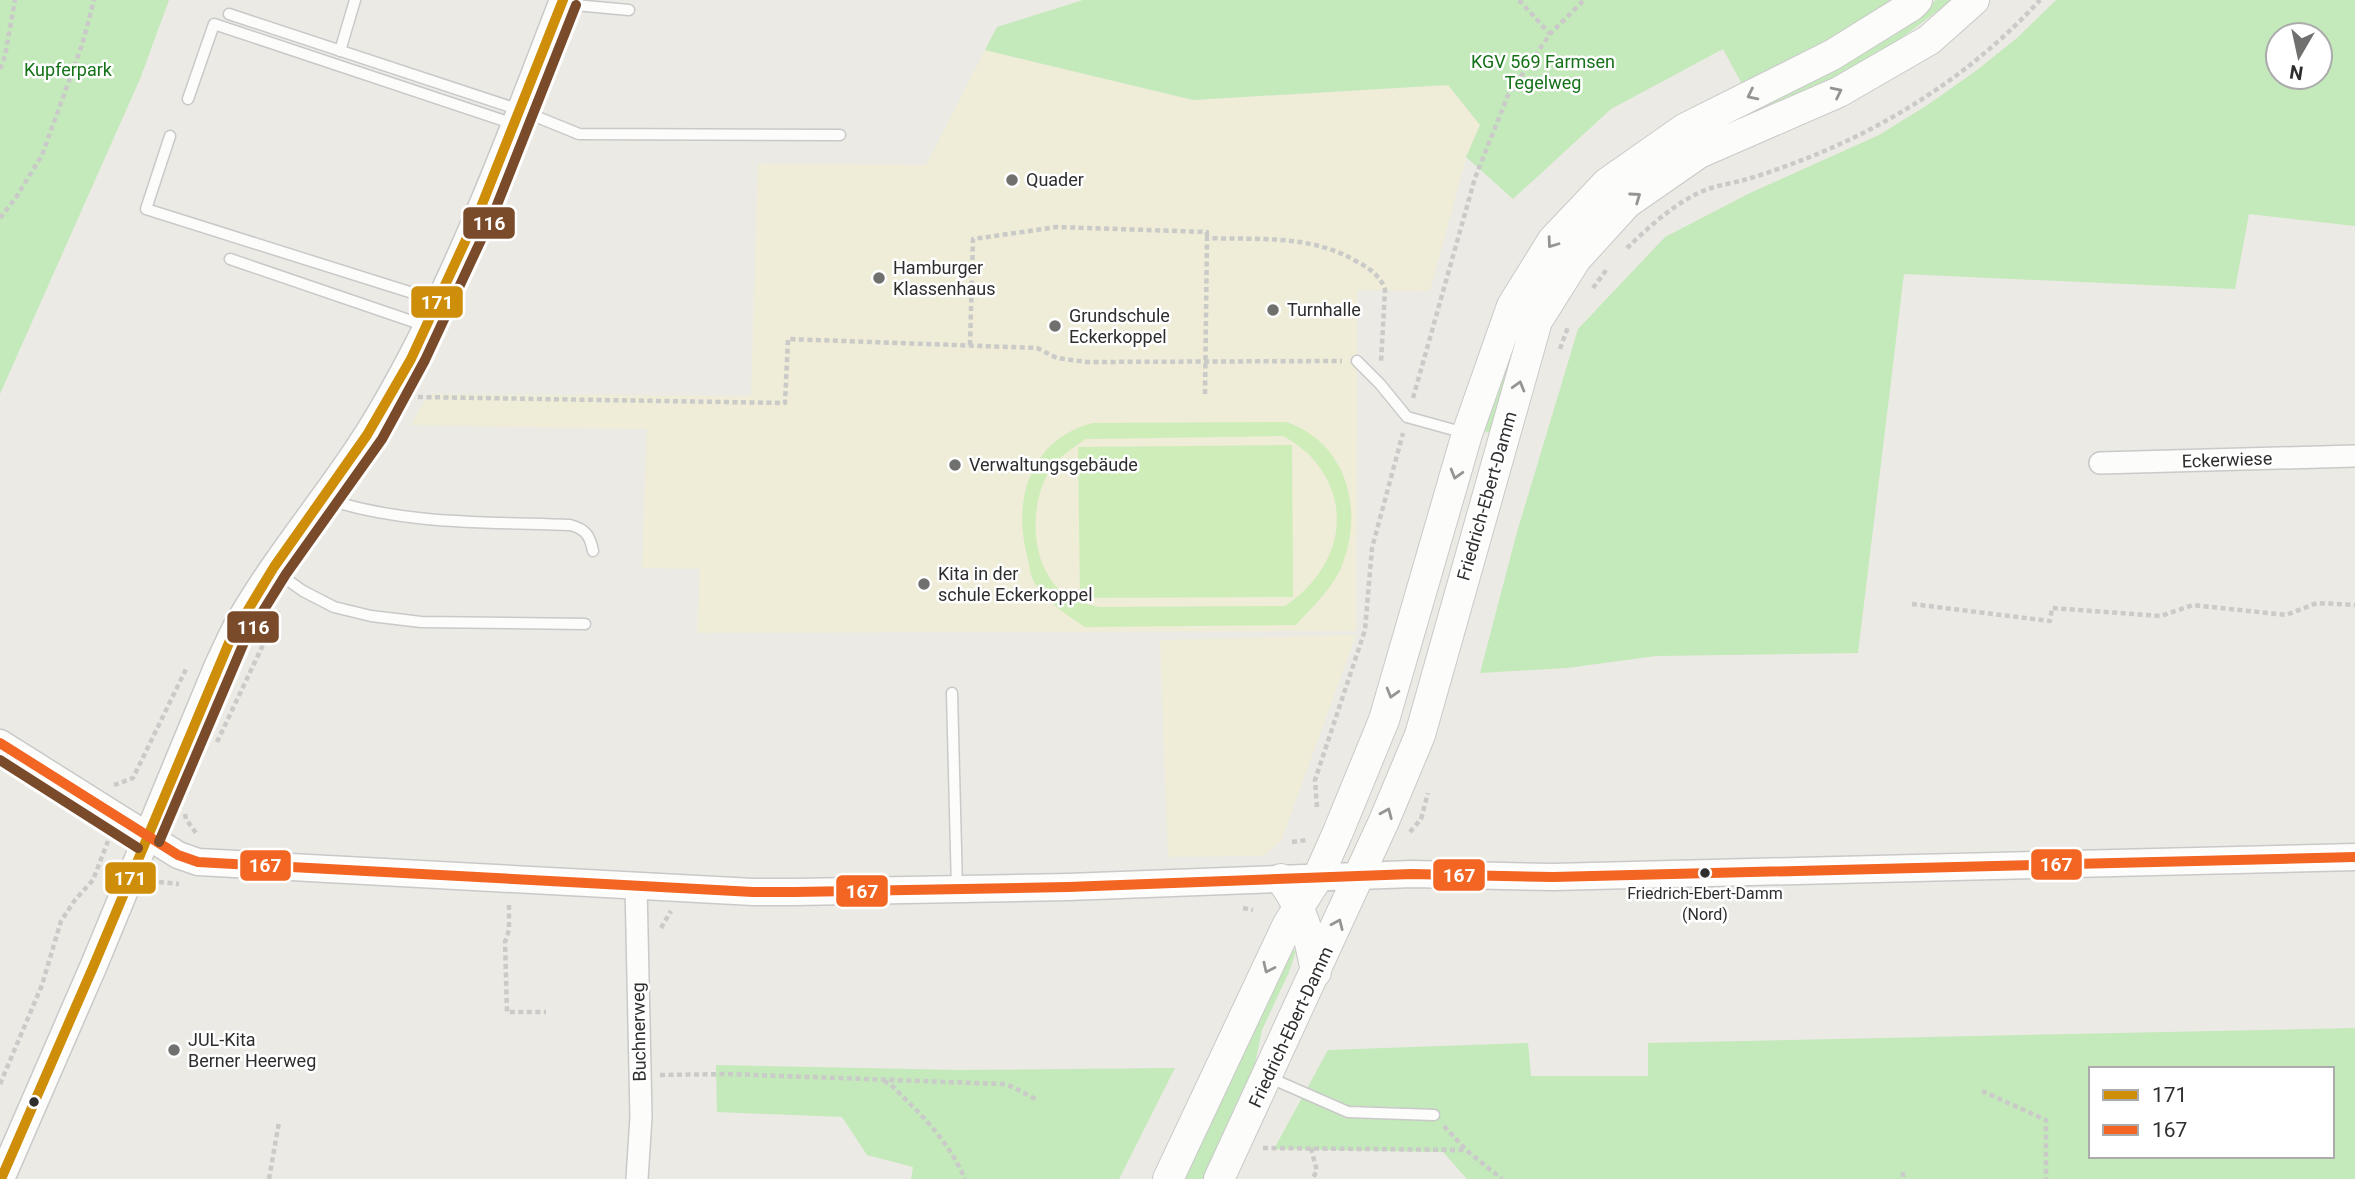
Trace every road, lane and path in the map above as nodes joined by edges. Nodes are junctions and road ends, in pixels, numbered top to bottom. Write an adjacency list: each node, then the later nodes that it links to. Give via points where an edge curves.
1 (15, 0): 14 (path)
2 (94, 0): 19 (path, via 42,155)
3 (355, 0): 13 (lane)
4 (1519, 0): 12 (path)
5 (1584, 0): 12 (path)
6 (1917, 0): 38 (main road, Friedrich-Ebert-Damm, one-way to 38, via 1832,55 1684,129 1607,183 1553,240 1512,306)
7 (1974, 0): 61 (main road, Friedrich-Ebert-Damm, one-way to 7, via 1420,735 1537,321 1576,259 1627,203 1699,153 1839,92 1929,40)
8 (2040, 0): 21 (path, via 1994,47 1871,131 1808,158 1707,189 1646,229)
9 (562, 2): 10 (lane); 16 (street)
10 (629, 10)
11 (229, 14): 13 (lane)
12 (1550, 34): 37 (path, via 1508,95 1475,178)
13 (340, 51): 16 (lane)
14 (0, 69)
15 (188, 99): 16 (lane, via 214,24)
16 (517, 117): 17 (lane, via 579,134); 25 (street)
17 (840, 135)
18 (170, 136): 25 (lane, via 146,209)
19 (0, 218)
20 (1206, 238): 28 (path, via 1207,232 1057,227 973,239); 31 (path); 32 (path, via 1312,243 1366,266 1382,280 1385,290)
21 (1623, 251)
22 (230, 259): 27 (lane)
23 (1608, 269): 24 (path)
24 (1592, 289)
25 (438, 301): 27 (street)
26 (1574, 317): 29 (path)
27 (426, 326): 41 (street, via 373,426)
28 (970, 345): 31 (path, via 1037,348 1070,361); 35 (path, via 788,339 785,403)
29 (1556, 360)
30 (1357, 361): 31 (path); 32 (lane)
31 (1205, 362): 34 (path)
32 (1380, 384): 37 (lane)
33 (423, 386): 35 (path)
34 (1205, 394)
35 (417, 397): 36 (path)
36 (411, 407)
37 (1407, 417): 38 (lane); 55 (path, via 1372,548 1365,630 1315,780)
38 (1467, 434): 62 (main road, Friedrich-Ebert-Damm, one-way to 62, via 1384,720)
39 (2355, 456): 40 (street, Eckerwiese)
40 (2100, 463)
41 (323, 498): 42 (lane, via 445,521 570,525 590,536); 43 (street)
42 (593, 551)
43 (272, 569): 44 (lane); 57 (street, via 218,665)
44 (294, 584): 47 (lane, via 334,607 370,616 421,622); 51 (path)
45 (1912, 604): 46 (path, via 2050,621 2052,608 2161,616 2193,605 2286,614 2317,603)
46 (2355, 605)
47 (585, 624)
48 (187, 667): 52 (path, via 133,778)
49 (952, 693): 66 (lane)
50 (0, 743): 57 (street)
51 (214, 748)
52 (108, 785)
53 (1430, 786): 56 (path)
54 (187, 806): 58 (path, via 186,819)
55 (1316, 813)
56 (1421, 819)
57 (146, 836): 63 (street, via 178,855 206,863); 82 (street)
58 (199, 836)
59 (107, 844): 73 (path, via 93,880 61,921 42,985)
60 (2355, 857): 61 (street, via 1553,877)
61 (1359, 876): 62 (street); 68 (main road, Friedrich-Ebert-Damm, one-way to 61)
62 (1318, 877): 64 (street); 67 (main road, Friedrich-Ebert-Damm)
63 (510, 879): 65 (street); 69 (path, via 505,942 507,1012)
64 (1281, 879): 66 (street); 67 (main road)
65 (636, 885): 66 (street, via 753,892); 84 (street, Buchnerweg, via 641,1117)
66 (957, 889)
67 (1300, 908): 68 (main road); 86 (main road, Friedrich-Ebert-Damm, one-way to 86, via 1288,924)
68 (1316, 972): 71 (main road, Friedrich-Ebert-Damm)
69 (546, 1012)
70 (657, 1075): 72 (path)
71 (1268, 1077): 76 (lane, via 1348,1112); 87 (main road, Friedrich-Ebert-Damm)
72 (880, 1079): 75 (path, via 1003,1084); 85 (path, via 921,1114 950,1150)
73 (0, 1084)
74 (1982, 1091): 91 (path, via 2046,1120)
75 (1037, 1100)
76 (1434, 1115): 80 (path)
77 (279, 1122): 83 (path)
78 (1263, 1148): 79 (path)
79 (1311, 1148): 80 (path); 88 (path, via 1317,1171)
80 (1466, 1150): 89 (path)
81 (1903, 1172): 90 (path)
82 (1, 1179)
83 (269, 1179)
84 (637, 1179)
85 (965, 1179)
86 (1168, 1179)
87 (1219, 1179)
88 (1312, 1179)
89 (1502, 1179)
90 (1903, 1179)
91 (2046, 1179)

